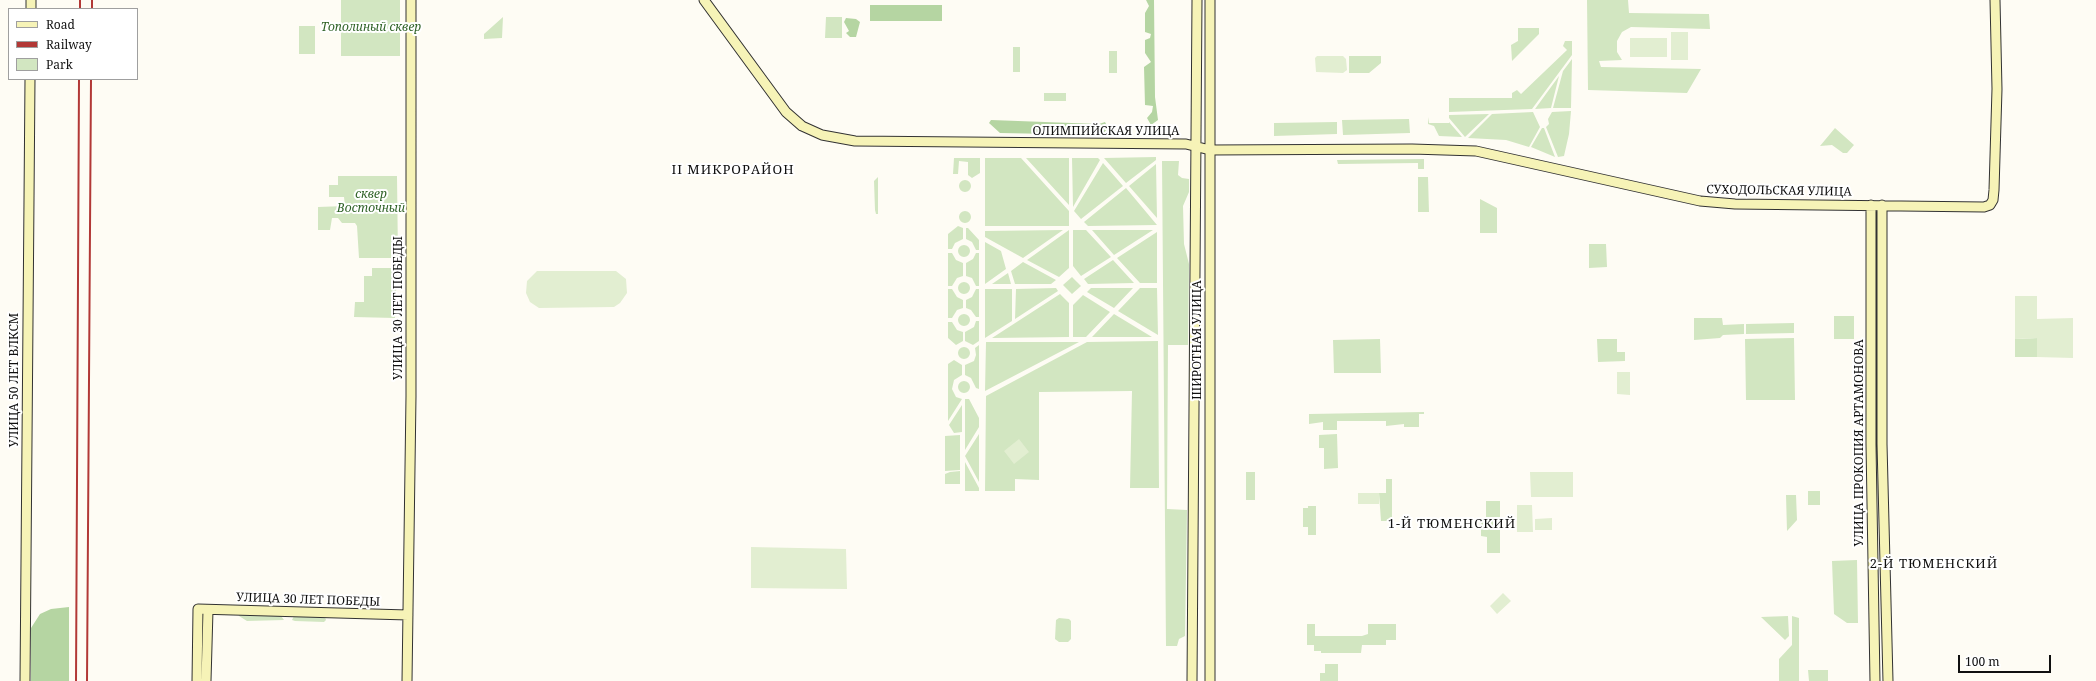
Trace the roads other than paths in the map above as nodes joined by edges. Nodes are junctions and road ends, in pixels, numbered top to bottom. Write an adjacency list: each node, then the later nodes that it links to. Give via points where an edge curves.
1 (411, 0): 13 (street, УЛИЦА 30 ЛЕТ ПОБЕДЫ)
2 (704, 0): 7 (street, ОЛИМПИЙСКАЯ УЛИЦА, via 786,112 802,126 822,135 866,142)
3 (1197, 0): 7 (street, ШИРОТНАЯ УЛИЦА)
4 (1210, 0): 8 (street, ШИРОТНАЯ УЛИЦА)
5 (1995, 0): 11 (street, СУХОДОЛЬСКАЯ УЛИЦА, via 1997,89 1993,200 1990,205 1984,207)
6 (30, 80): 14 (street, УЛИЦА 50 ЛЕТ ВЛКСМ)
7 (1197, 146): 8 (street, ОЛИМПИЙСКАЯ УЛИЦА); 18 (street, ШИРОТНАЯ УЛИЦА)
8 (1210, 150): 9 (street, ОЛИМПИЙСКАЯ УЛИЦА, via 1412,148 1476,151); 19 (street, ШИРОТНАЯ УЛИЦА)
9 (1570, 172): 10 (street, СУХОДОЛЬСКАЯ УЛИЦА, via 1700,201 1735,204)
10 (1871, 205): 11 (street, СУХОДОЛЬСКАЯ УЛИЦА); 20 (street, УЛИЦА ПРОКОПИЯ АРТАМОНОВА, via 1871,444)
11 (1882, 205): 21 (street, УЛИЦА ПРОКОПИЯ АРТАМОНОВА, via 1882,444)
12 (208, 610): 13 (street, УЛИЦА 30 ЛЕТ ПОБЕДЫ); 15 (street, УЛИЦА 30 ЛЕТ ПОБЕДЫ, via 198,609); 16 (street)
13 (408, 615): 17 (street, УЛИЦА 30 ЛЕТ ПОБЕДЫ)
14 (25, 681)
15 (197, 681)
16 (206, 681)
17 (407, 681)
18 (1192, 681)
19 (1210, 681)
20 (1875, 681)
21 (1888, 681)

